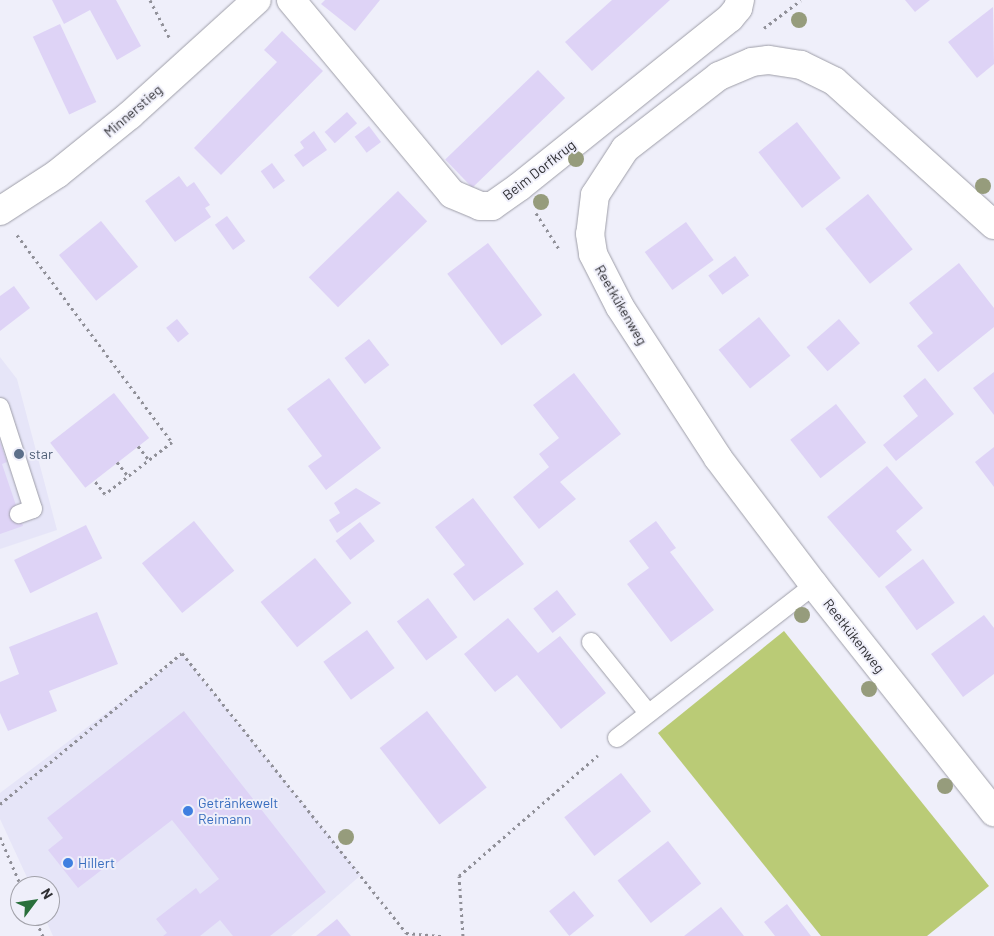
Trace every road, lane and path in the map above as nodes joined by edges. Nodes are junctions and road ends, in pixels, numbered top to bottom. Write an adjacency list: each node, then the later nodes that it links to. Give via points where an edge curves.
1 (150, 0): 5 (path)
2 (257, 0): 5 (street, Minnerstieg)
3 (291, 0): 4 (street, Beim Dorfkrug, via 452,194 480,206 492,206 519,187 730,18)
4 (740, 0)
5 (184, 66): 6 (street, Minnerstieg)
6 (6, 220): 10 (path, via 172,442)
7 (994, 225): 15 (street, Reetkükenweg, via 853,95 819,71 785,61 752,62 719,76 625,149 595,195 590,234 593,254 616,300 718,458)
8 (0, 407): 14 (lane, via 33,510)
9 (138, 446): 10 (path)
10 (149, 460): 12 (path)
11 (117, 462): 12 (path)
12 (128, 476): 13 (path, via 105,494)
13 (94, 480)
14 (19, 514)
15 (814, 585): 17 (lane); 20 (street, Reetkükenweg)
16 (591, 642): 17 (lane)
17 (648, 713): 18 (lane)
18 (617, 738): 24 (path, via 459,876)
19 (0, 804): 23 (path, via 182,653 406,933)
20 (994, 812)
21 (0, 837): 22 (path)
22 (17, 876)
23 (443, 936)
24 (463, 936)

